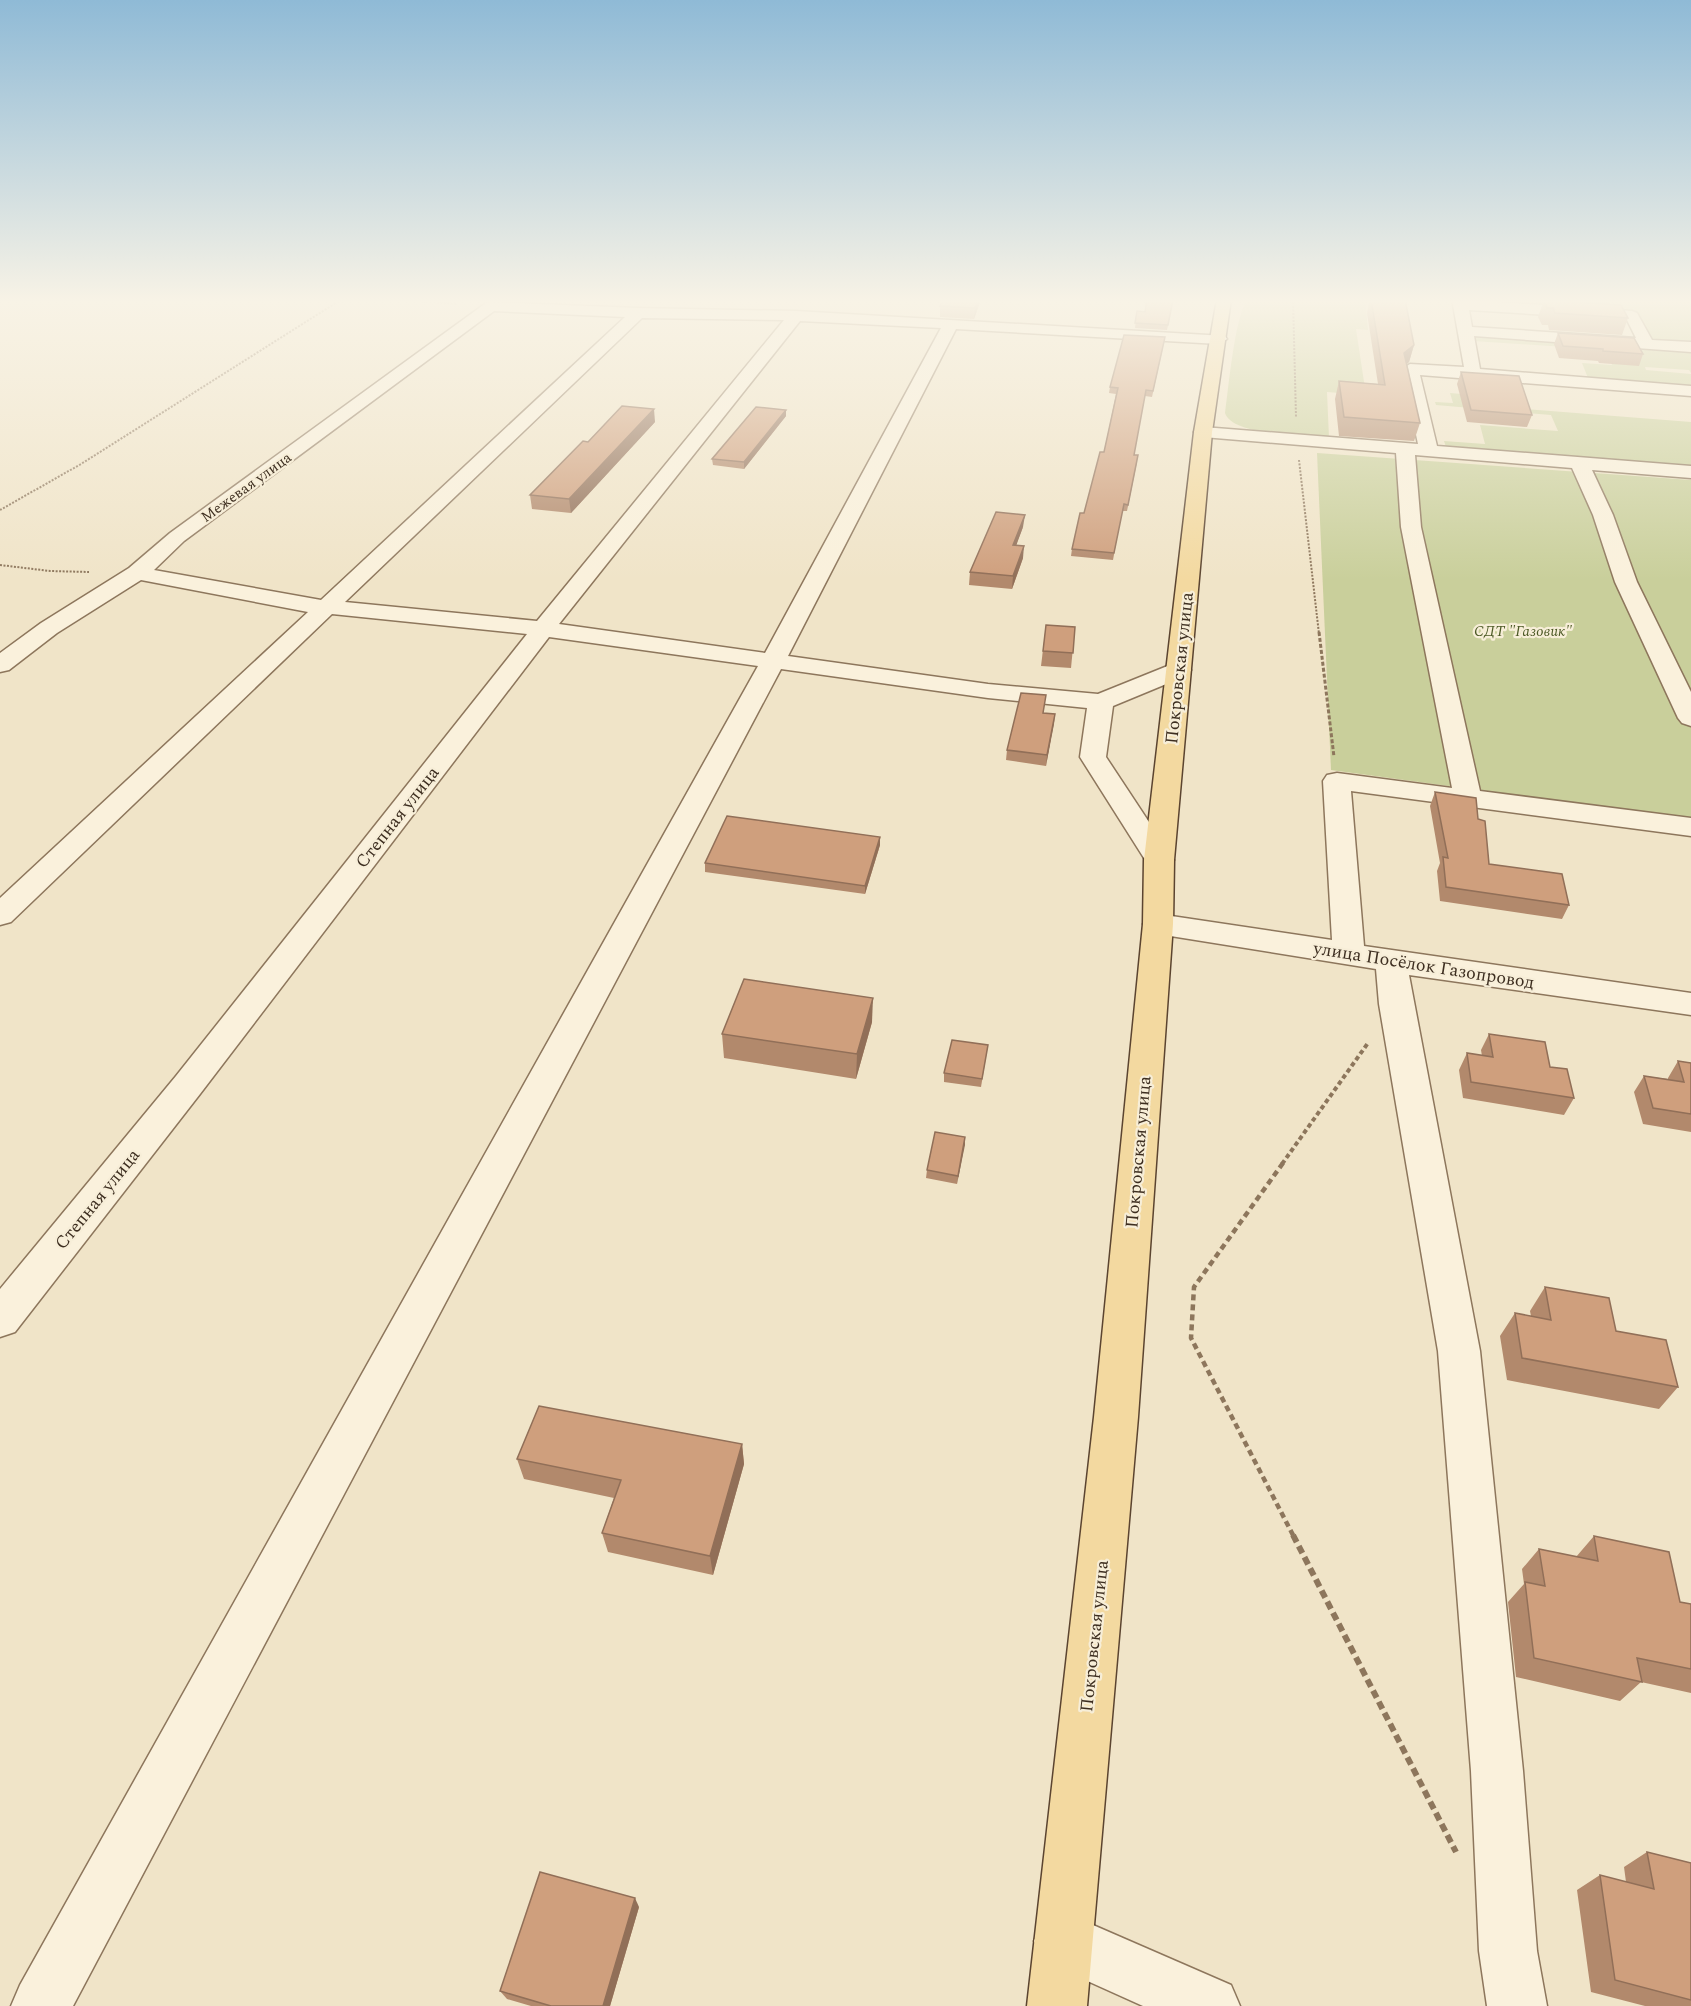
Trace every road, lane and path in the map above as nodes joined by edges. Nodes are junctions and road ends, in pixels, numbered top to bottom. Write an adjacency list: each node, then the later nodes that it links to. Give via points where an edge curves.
1 (194, 393): 15 (path)
2 (373, 393): 17 (street, Межевая улица, via 177,537)
3 (554, 393): 18 (street)
4 (734, 393): 19 (street, Степная улица)
5 (915, 393): 20 (street)
6 (1210, 393): 9 (main road, Покровская улица)
7 (1295, 393): 10 (path)
8 (1416, 393): 12 (street)
9 (1203, 432): 10 (street); 22 (main road, Покровская улица)
10 (1298, 441): 11 (street); 25 (path)
11 (1405, 449): 12 (street); 26 (street, via 1411,527)
12 (1429, 450): 13 (street)
13 (1579, 462): 14 (street); 24 (street, via 1603,515 1626,582)
14 (1691, 472)
15 (0, 510)
16 (0, 565): 17 (path, via 50,571)
17 (137, 573): 18 (street); 21 (street, Межевая улица, via 49,628)
18 (328, 607): 19 (street); 29 (street)
19 (543, 629): 20 (street); 33 (street, Степная улица, via 188,1085)
20 (773, 661): 23 (street, via 988,691); 36 (street)
21 (0, 665)
22 (1179, 670): 23 (street); 28 (main road, Покровская улица)
23 (1101, 702): 28 (street, via 1093,757)
24 (1691, 718)
25 (1337, 781): 26 (street); 31 (street)
26 (1468, 798): 27 (street)
27 (1691, 827)
28 (1159, 860): 30 (main road, Покровская улица)
29 (0, 915)
30 (1158, 924): 31 (street, улица Посёлок Газопровод); 35 (main road, Покровская улица, via 1116,1417)
31 (1379, 973): 32 (street, улица Посёлок Газопровод); 34 (path, via 1194,1287 1191,1338); 39 (street, via 1459,1351 1497,1771 1508,1951)
32 (1691, 1004)
33 (0, 1319)
34 (1459, 1856)
35 (1063, 1941): 37 (main road, Покровская улица); 38 (street)
36 (41, 2006)
37 (1057, 2006)
38 (1210, 2006)
39 (1517, 2006)

